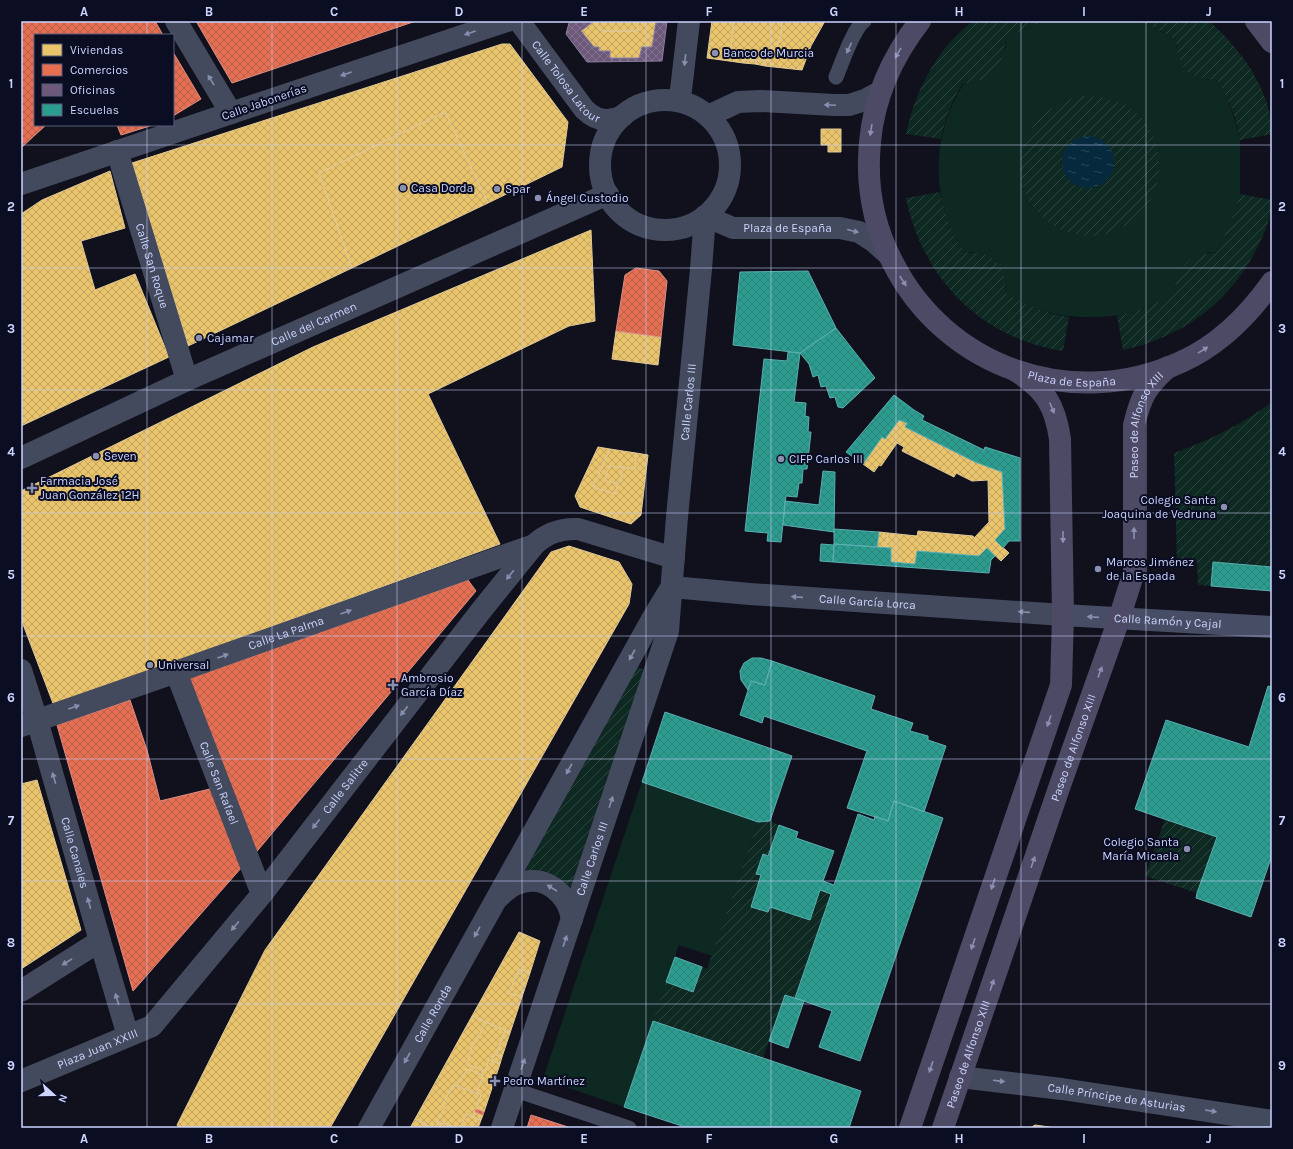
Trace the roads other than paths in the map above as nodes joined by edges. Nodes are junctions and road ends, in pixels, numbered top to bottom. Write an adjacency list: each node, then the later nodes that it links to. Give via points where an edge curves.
1 (176, 21): 12 (street, one-way to 1)
2 (507, 21): 12 (street, Calle Jabonerías, one-way to 12)
3 (519, 21): 13 (street, Calle Tolosa Latour, via 589,114 603,120)
4 (689, 21): 11 (street, one-way to 11)
5 (864, 21): 9 (lane, one-way to 9, via 860,24)
6 (920, 21): 10 (main road, Plaza de España, one-way to 10, via 896,57)
7 (1256, 21): 8 (main road)
8 (1272, 42)
9 (836, 77)
10 (880, 92): 14 (street, one-way to 14, via 849,105 738,102); 19 (main road, Plaza de España, one-way to 19, via 871,132 869,173 875,215)
11 (678, 101): 13 (street, via 653,101); 14 (street, via 693,106)
12 (231, 113): 15 (street, Calle Jabonerías)
13 (623, 116): 17 (street, via 608,136 602,152 601,174)
14 (708, 116): 18 (street, via 723,136 730,161 728,182 724,192)
15 (117, 151): 16 (street, Calle Jabonerías); 23 (street, Calle San Roque)
16 (21, 184)
17 (608, 194): 18 (street, via 616,207 628,217 656,229 680,228); 23 (street, Calle del Carmen)
18 (705, 216): 19 (street, Plaza de España, one-way to 19, via 733,228 840,228 859,232); 26 (street, Calle Carlos III)
19 (889, 255): 22 (main road, Plaza de España, one-way to 22, via 902,281 930,316 976,353)
20 (1269, 290): 21 (main road, Plaza de España, one-way to 20, via 1196,354 1221,338 1244,318)
21 (1168, 367): 22 (main road, Plaza de España, via 1118,381 1084,383); 29 (main road, Paseo de Alfonso XIII, one-way to 21, via 1134,572 1134,425 1145,393)
22 (1016, 371): 28 (main road, one-way to 28, via 1030,379 1049,400 1058,426)
23 (187, 380): 24 (street, Calle del Carmen)
24 (21, 458)
25 (534, 545): 26 (street, via 550,532 568,528); 32 (street, Calle La Palma, one-way to 25); 34 (street, Calle Salitre, one-way to 34)
26 (674, 558): 27 (street, Calle Carlos III)
27 (672, 587): 28 (street, Calle García Lorca, one-way to 27); 35 (street, Calle Carlos III, one-way to 35); 36 (street, Calle Carlos III, one-way to 27, via 668,631)
28 (1063, 615): 29 (main road, Calle Ramón y Cajal, one-way to 28); 48 (main road, one-way to 48, via 1062,684)
29 (1120, 619): 30 (main road, Calle Ramón y Cajal); 41 (main road, Paseo de Alfonso XIII, one-way to 29)
30 (1272, 627)
31 (21, 670): 33 (street, Calle Canales)
32 (176, 672): 33 (street, Calle La Palma, one-way to 32); 34 (street, Calle San Rafael)
33 (29, 723): 37 (street, Calle Canales, one-way to 33)
34 (262, 894): 39 (street, Calle Salitre, one-way to 39)
35 (497, 898): 36 (street, one-way to 35, via 567,902 548,884 529,881 518,883); 45 (street, Calle Ronda, one-way to 45)
36 (572, 919): 43 (street, Calle Carlos III, one-way to 36)
37 (100, 941): 38 (street, one-way to 38); 40 (street, Calle Canales, one-way to 37)
38 (21, 991)
39 (152, 1026): 40 (street, Plaza Juan XXIII)
40 (128, 1036): 42 (street, Plaza Juan XXIII)
41 (960, 1076): 44 (street, Calle Príncipe de Asturias, one-way to 44); 49 (main road, Paseo de Alfonso XIII)
42 (21, 1081)
43 (515, 1090): 46 (street, Calle Carlos III); 47 (lane)
44 (1272, 1121)
45 (368, 1128)
46 (502, 1128)
47 (629, 1128)
48 (910, 1128)
49 (943, 1128)

